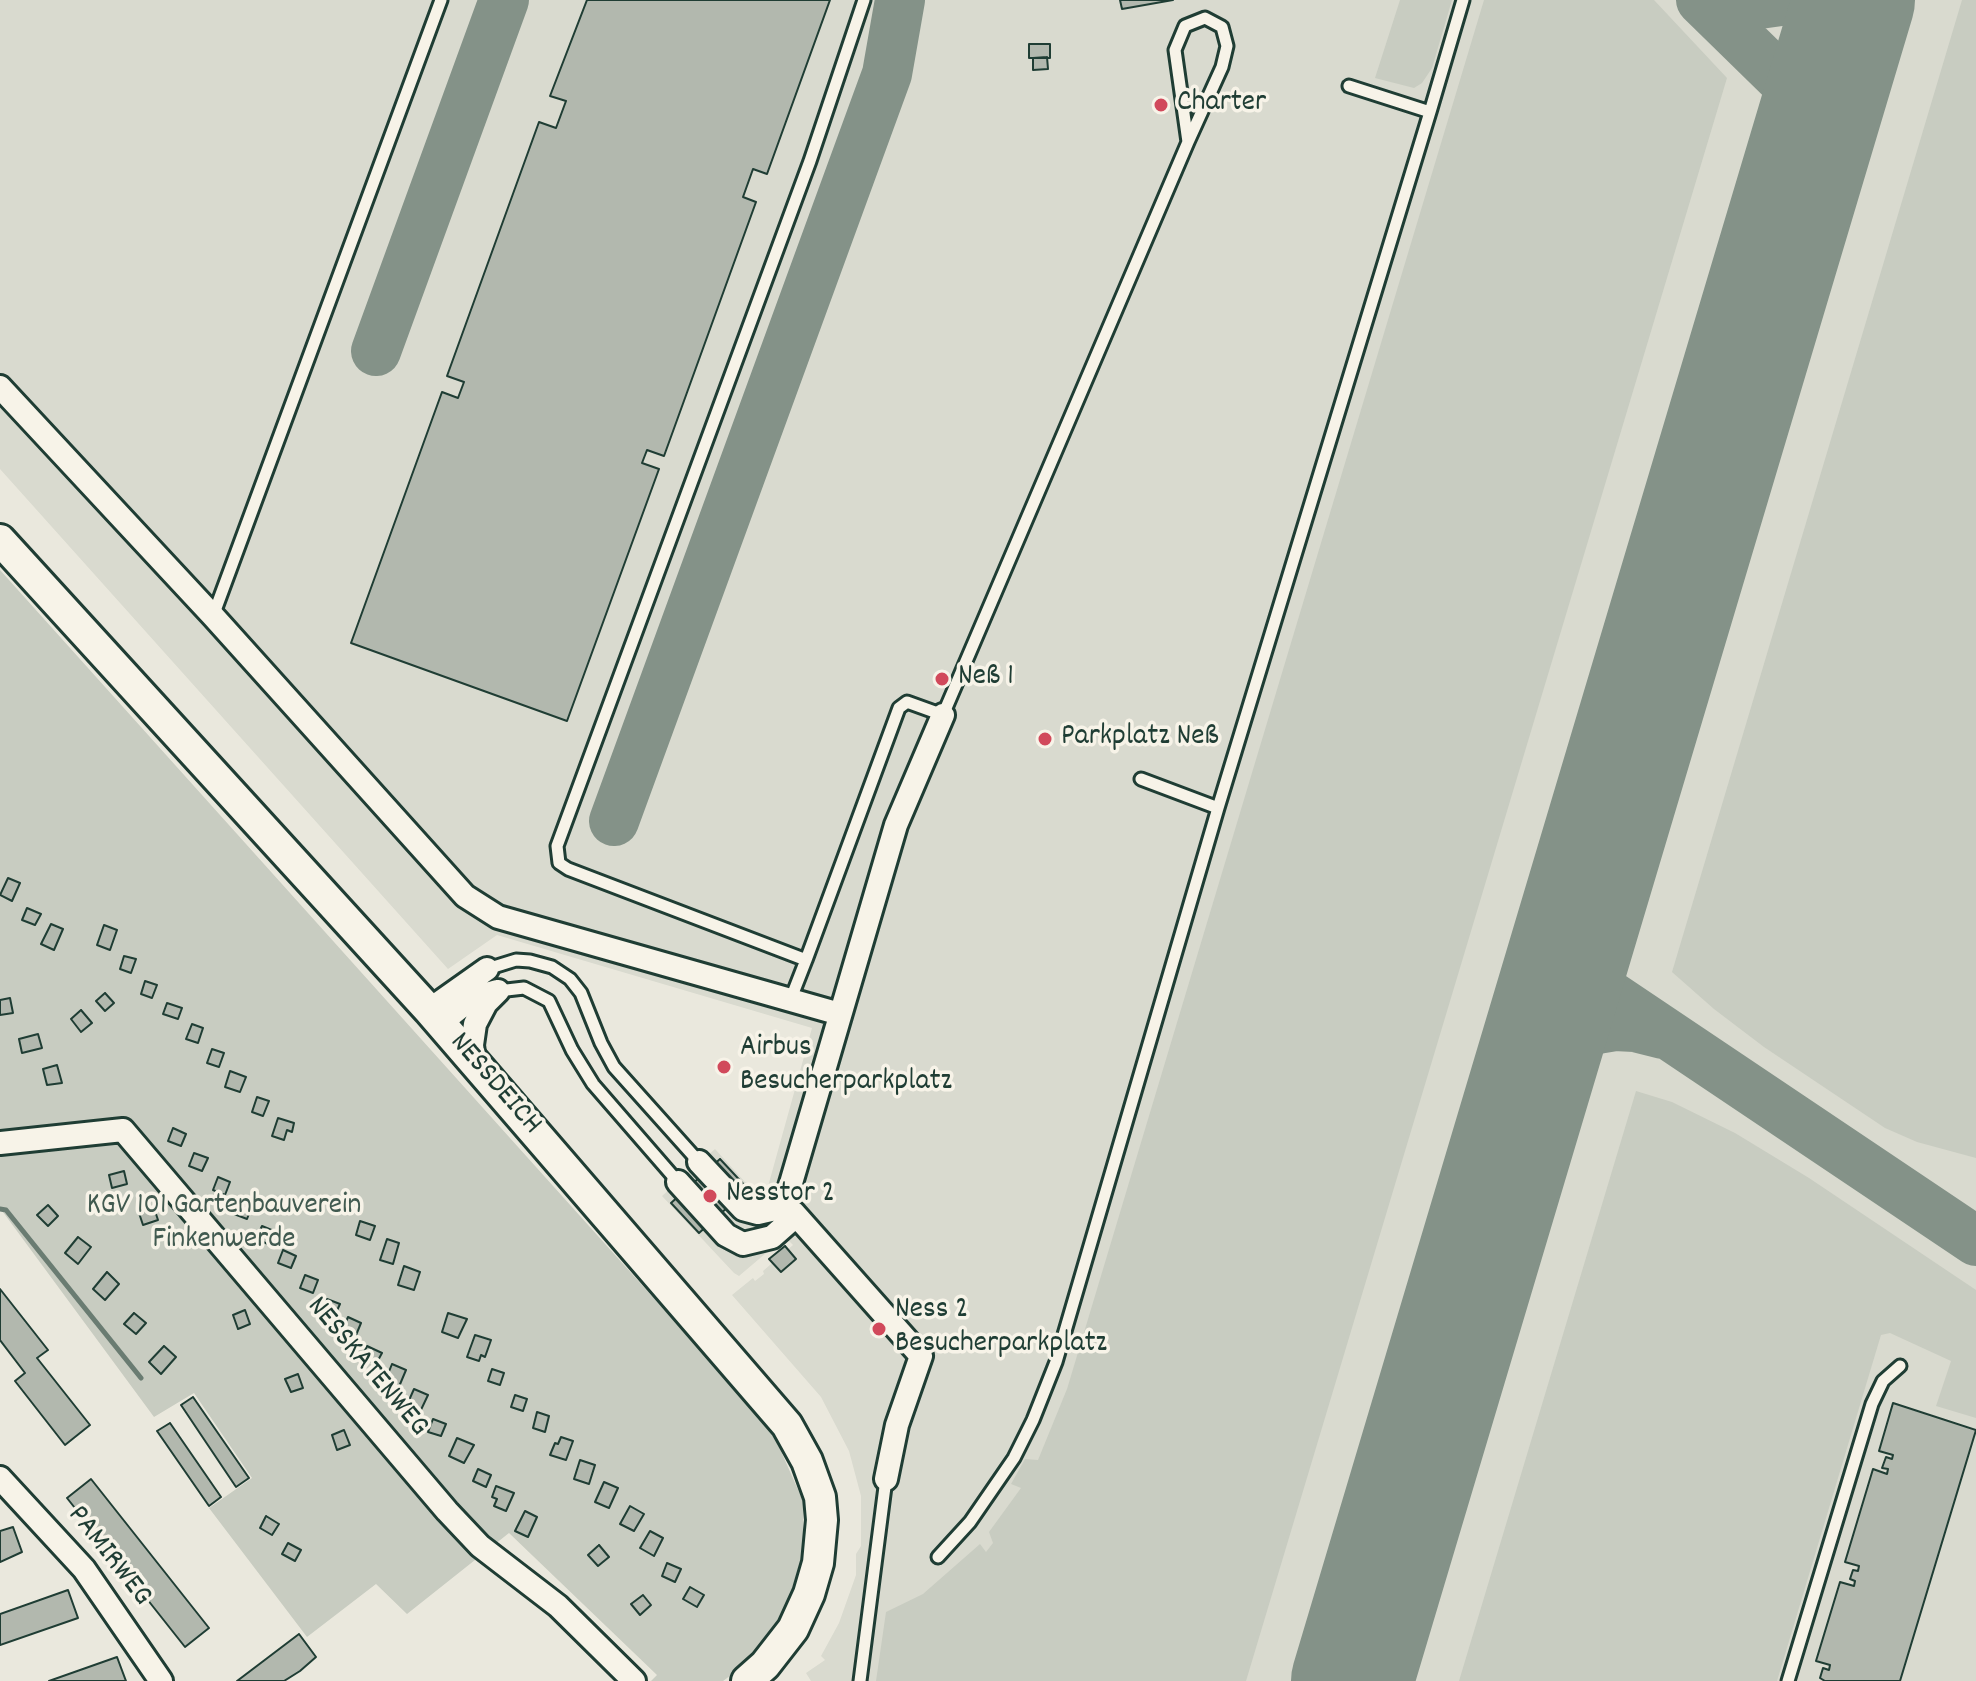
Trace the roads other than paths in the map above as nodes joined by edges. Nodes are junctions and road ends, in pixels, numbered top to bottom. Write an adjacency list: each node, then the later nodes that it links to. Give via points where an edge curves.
1 (441, 0): 9 (lane)
2 (864, 0): 13 (lane, via 556,852 568,869)
3 (1463, 0): 5 (lane)
4 (1349, 86): 5 (lane)
5 (1430, 112): 12 (lane)
6 (1188, 142): 6 (lane, via 1227,46 1222,27 1205,18 1185,26 1175,50); 10 (lane)
7 (0, 387): 9 (street)
8 (0, 540): 18 (street, NESSDEICH)
9 (213, 616): 16 (street, via 452,883 484,910)
10 (943, 715): 13 (lane, via 907,702 900,706); 17 (street, via 896,825)
11 (1141, 779): 12 (lane)
12 (1218, 808): 27 (lane, via 1056,1362 1014,1458 970,1522)
13 (806, 960): 16 (lane)
14 (487, 969): 18 (street); 21 (lane, via 530,961 570,979 614,1067)
15 (498, 991): 18 (street); 19 (street, via 475,1024); 22 (lane, via 524,988 549,1001 593,1084)
16 (790, 1001): 17 (street)
17 (840, 1014): 23 (street)
18 (435, 1016): 19 (street, NESSDEICH)
19 (474, 1061): 28 (street, NESSDEICH, via 773,1408 807,1461 820,1497 818,1563 801,1613)
20 (0, 1143): 30 (street, NESSKATENWEG, via 123,1130 447,1511 480,1546 558,1606)
21 (699, 1162): 23 (street, via 743,1209)
22 (678, 1182): 23 (street, via 734,1242 752,1244 772,1237 781,1231)
23 (789, 1210): 26 (street, via 921,1356 897,1425)
24 (1900, 1366): 32 (lane, via 1883,1381 1872,1404)
25 (0, 1478): 29 (street, PAMIRWEG, via 84,1569)
26 (886, 1479): 31 (lane)
27 (938, 1557)
28 (761, 1673)
29 (161, 1681)
30 (634, 1681)
31 (860, 1681)
32 (1788, 1681)

